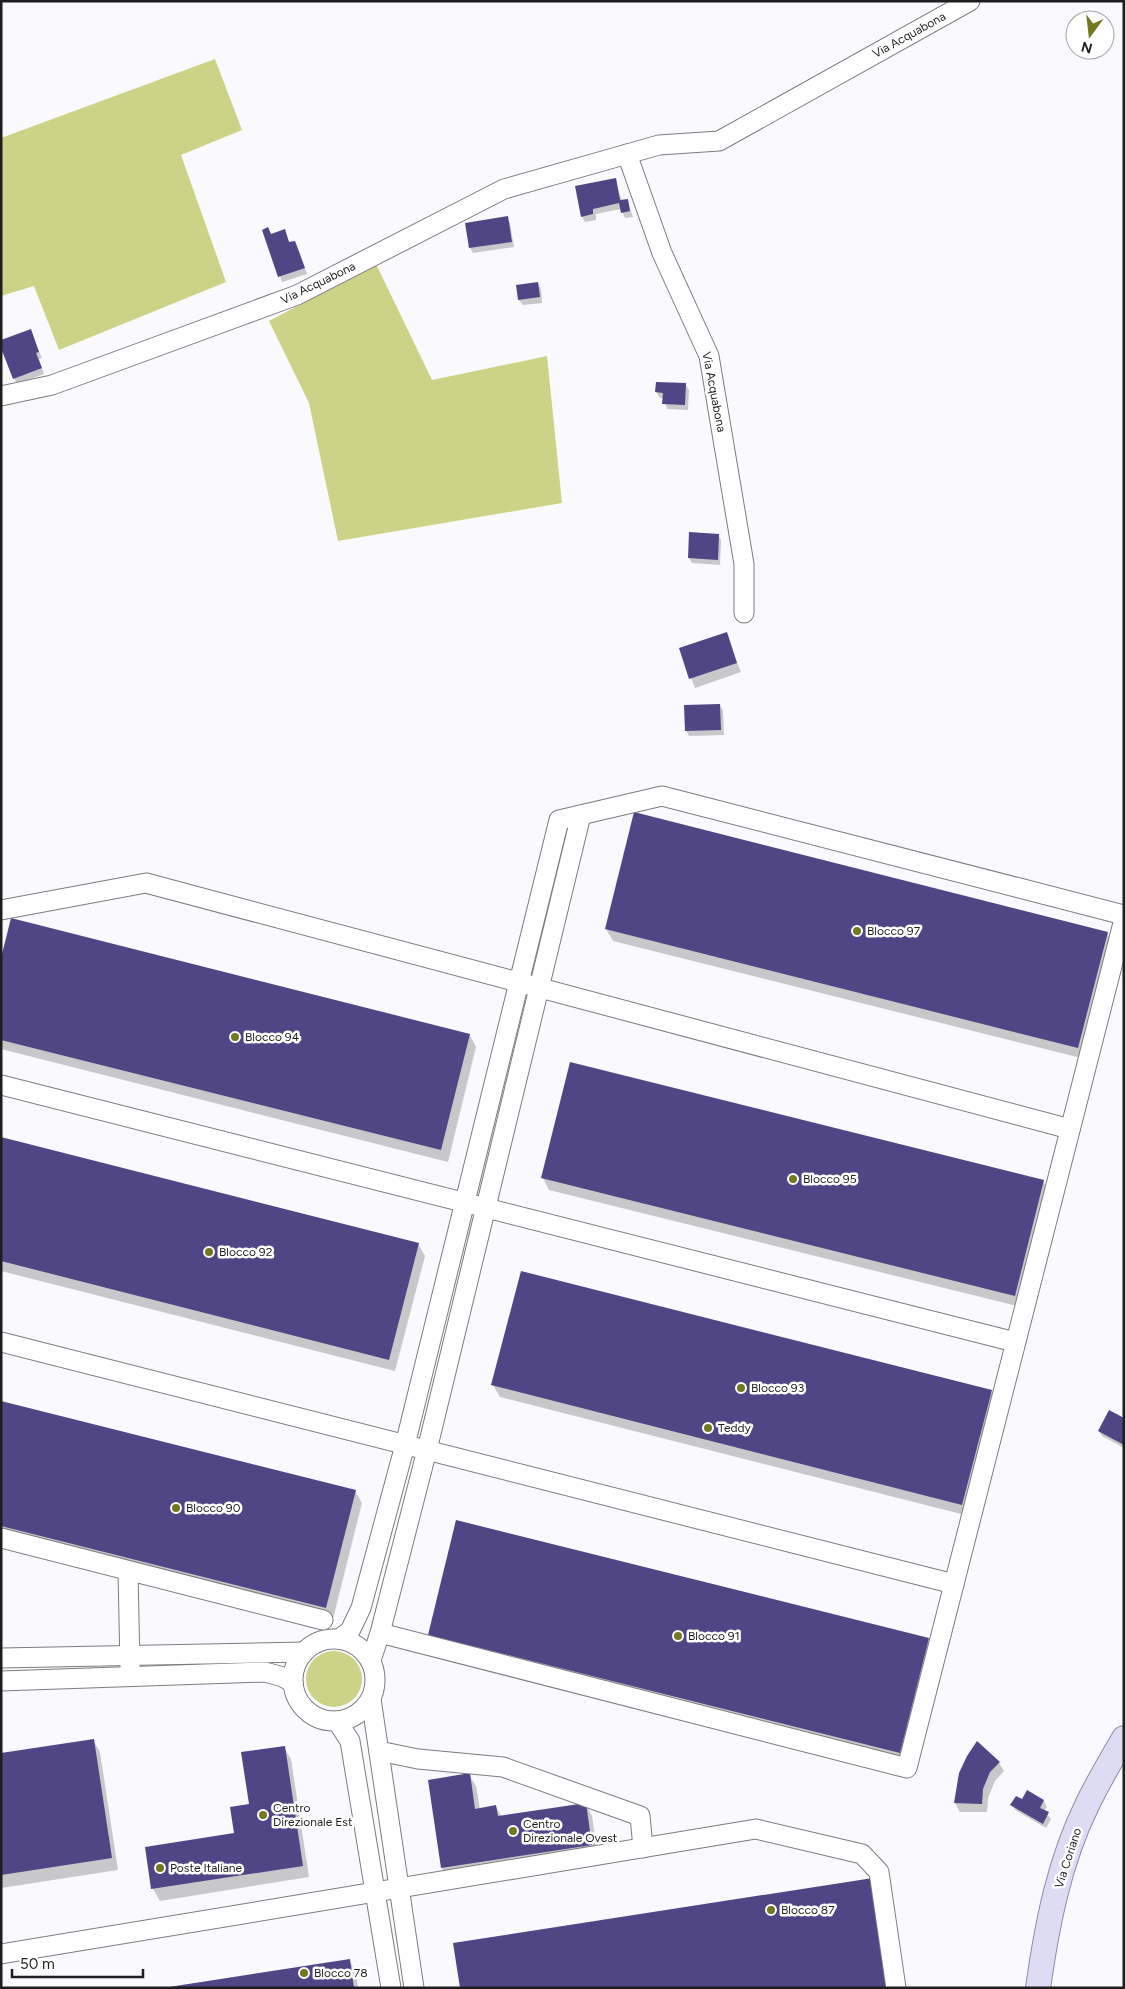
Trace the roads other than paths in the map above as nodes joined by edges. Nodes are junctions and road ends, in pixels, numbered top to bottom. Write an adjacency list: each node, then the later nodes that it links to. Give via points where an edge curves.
1 (970, 1): 2 (street, Via Acquabona, via 719,141 659,145)
2 (628, 154): 3 (street, Via Acquabona, via 504,189 297,296 52,385); 4 (street, Via Acquabona, via 662,253 709,356 744,564)
3 (1, 396)
4 (744, 613)
5 (581, 814): 7 (street, via 662,796); 9 (street, via 559,820); 10 (street)
6 (1, 910): 9 (street, via 146,883)
7 (1124, 915)
8 (1124, 919): 12 (street)
9 (519, 983): 10 (street); 13 (street)
10 (539, 988): 12 (street); 14 (street)
11 (1, 1085): 13 (street)
12 (1070, 1129): 16 (street)
13 (465, 1202): 14 (street); 17 (street)
14 (486, 1208): 16 (street); 18 (street)
15 (1, 1342): 17 (street)
16 (1016, 1342): 21 (street)
17 (405, 1445): 18 (street); 24 (street, via 361,1608 350,1631)
18 (427, 1450): 21 (street); 23 (street)
19 (1, 1538): 20 (street)
20 (128, 1570): 22 (street); 26 (street)
21 (954, 1584): 23 (street, via 906,1768)
22 (323, 1620)
23 (380, 1633): 28 (street)
24 (340, 1639): 25 (street, via 314,1644); 28 (street, via 363,1650)
25 (304, 1652): 26 (street); 31 (street, via 297,1663)
26 (130, 1655): 27 (street); 29 (street)
27 (1, 1658)
28 (371, 1660): 32 (street, via 375,1685)
29 (130, 1676): 30 (street); 31 (street, via 265,1672)
30 (1, 1681)
31 (293, 1683): 33 (street, via 300,1703 310,1714 323,1720)
32 (371, 1699): 33 (street, via 351,1718); 35 (street)
33 (337, 1721): 40 (street, via 350,1741)
34 (1124, 1738): 45 (main road, Via Coriano, via 1087,1805 1066,1856 1046,1928)
35 (379, 1751): 36 (street); 37 (street)
36 (418, 1759): 37 (street); 38 (street, via 503,1767 640,1816)
37 (382, 1773): 39 (street)
38 (643, 1848): 39 (street); 44 (street, via 756,1829 862,1854 879,1872)
39 (398, 1888): 40 (street); 43 (street)
40 (376, 1892): 41 (street); 42 (street)
41 (1, 1954)
42 (391, 1988)
43 (414, 1988)
44 (896, 1988)
45 (1038, 1988)

